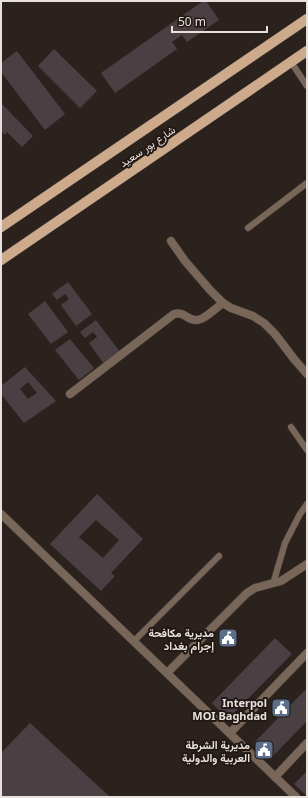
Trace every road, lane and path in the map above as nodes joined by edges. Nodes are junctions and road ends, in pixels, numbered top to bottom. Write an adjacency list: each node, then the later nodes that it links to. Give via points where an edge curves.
1 (307, 20): 6 (main road, شارع بور سعيد)
2 (307, 51): 3 (main road, شارع بور سعيد)
3 (291, 62): 4 (lane); 9 (main road, شارع بور سعيد)
4 (307, 86)
5 (307, 183): 7 (lane)
6 (1, 227)
7 (248, 228)
8 (170, 241): 10 (street)
9 (1, 260)
10 (223, 303): 11 (street, via 264,323); 12 (street, via 199,320 191,320 182,313 174,314)
11 (307, 374)
12 (70, 394)
13 (291, 427): 14 (lane)
14 (307, 450)
15 (307, 504): 19 (lane, via 285,543)
16 (1, 514): 20 (street)
17 (219, 556): 20 (lane)
18 (307, 564): 19 (street, via 286,579)
19 (273, 584): 22 (street, via 255,588 247,593)
20 (134, 641): 22 (street)
21 (307, 653): 23 (street)
22 (167, 673): 23 (street)
23 (230, 733): 25 (street)
24 (307, 743): 25 (street)
25 (275, 777): 26 (street)
26 (296, 797)

